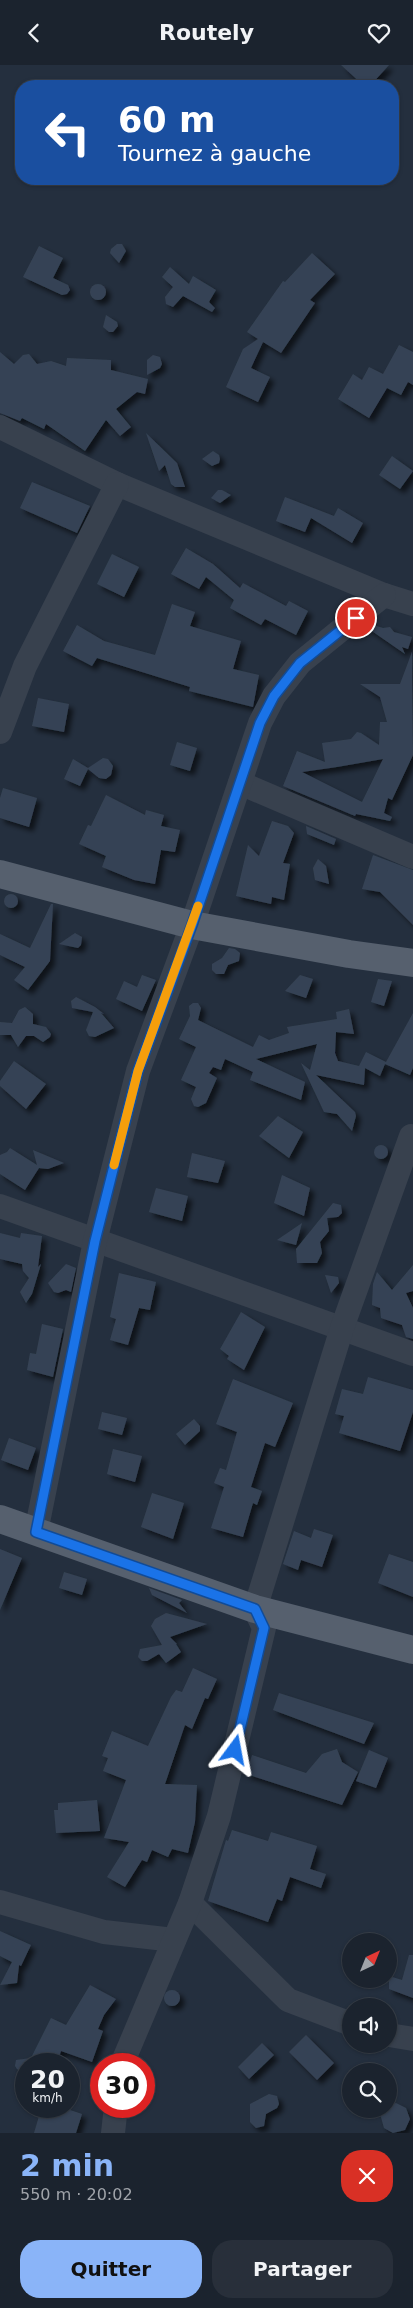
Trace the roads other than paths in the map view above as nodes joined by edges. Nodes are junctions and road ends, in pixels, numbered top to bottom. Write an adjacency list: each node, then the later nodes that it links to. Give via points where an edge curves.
1 (0, 427): 2 (street)
2 (117, 484): 3 (street); 5 (street, via 25,666)
3 (384, 595): 4 (street); 6 (street, via 300,663 274,696 260,723)
4 (413, 604)
5 (0, 732)
6 (240, 783): 7 (street); 9 (street)
7 (413, 857)
8 (0, 874): 9 (main road)
9 (192, 925): 10 (main road, via 348,955); 13 (street, via 138,1071)
10 (413, 963)
11 (411, 1136): 14 (street)
12 (0, 1206): 13 (street)
13 (95, 1241): 14 (street); 17 (street)
14 (342, 1328): 15 (street); 18 (street)
15 (413, 1354)
16 (0, 1519): 17 (main road)
17 (36, 1532): 18 (main road)
18 (255, 1609): 19 (main road); 21 (street, via 264,1628 219,1816)
19 (413, 1650)
20 (0, 1902): 22 (street, via 104,1933)
21 (190, 1903): 22 (street); 23 (street, via 288,2000)
22 (174, 1940): 26 (street)
23 (342, 2021)
24 (397, 2036): 25 (street)
25 (413, 2039)
26 (127, 2053)
27 (116, 2118): 28 (street)
28 (113, 2133)

